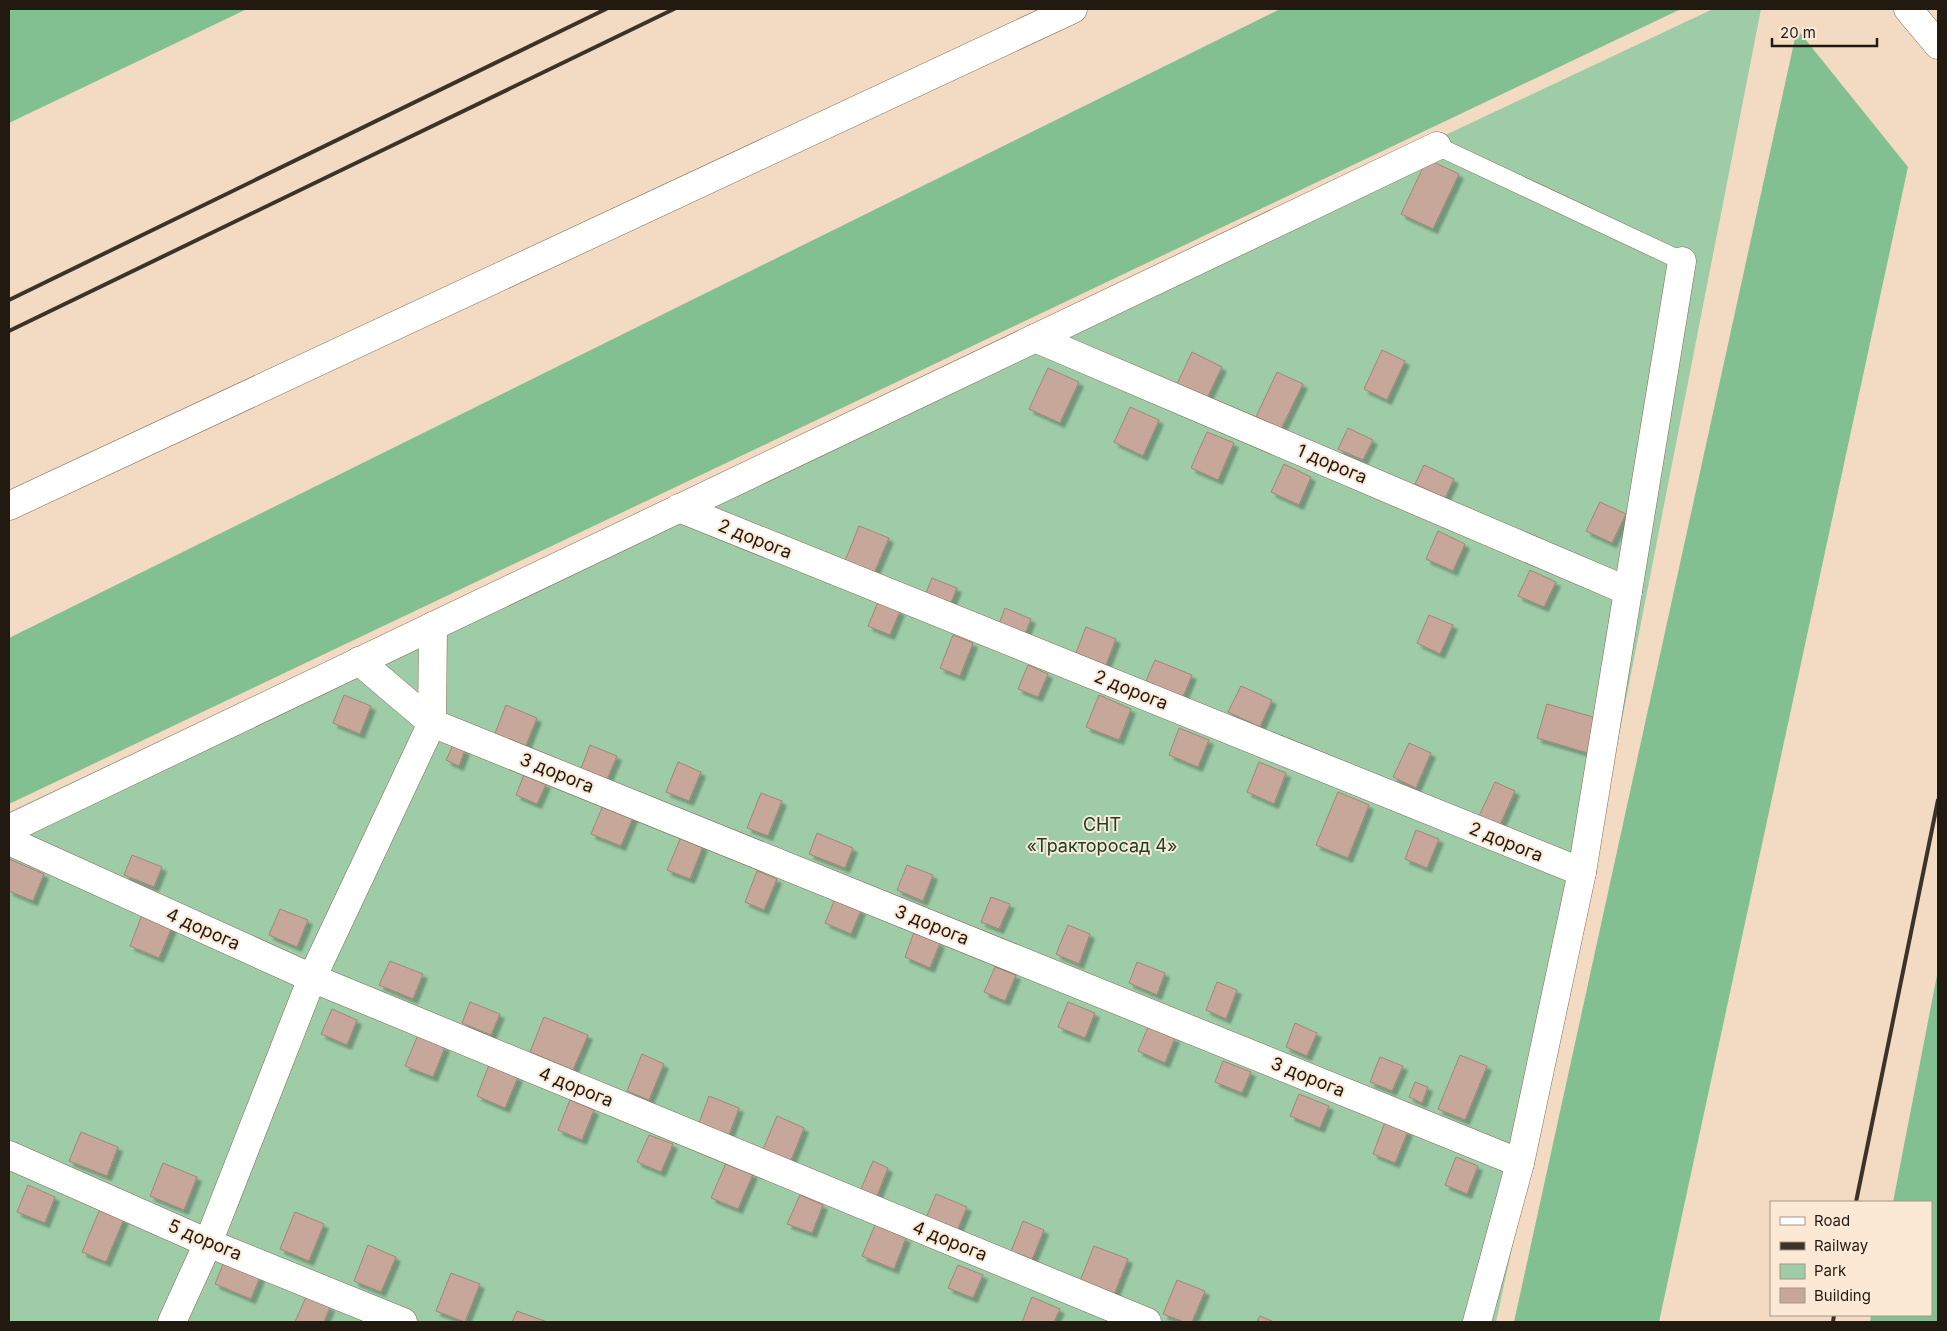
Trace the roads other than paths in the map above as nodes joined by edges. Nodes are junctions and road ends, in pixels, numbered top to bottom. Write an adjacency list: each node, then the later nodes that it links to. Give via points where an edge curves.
1 (1073, 9): 7 (street)
2 (1908, 9): 3 (street)
3 (1938, 45)
4 (1437, 146): 5 (lane); 6 (street)
5 (1682, 261): 9 (street)
6 (1035, 338): 8 (street); 9 (street, 1 дорога)
7 (9, 506)
8 (679, 508): 10 (street); 15 (street, 2 дорога)
9 (1628, 591): 15 (street)
10 (433, 626): 11 (street); 12 (street)
11 (359, 661): 12 (street, 3 дорога); 13 (street)
12 (432, 723): 16 (street); 18 (street, 3 дорога)
13 (9, 829)
14 (9, 840): 16 (street, 4 дорога)
15 (1582, 872): 18 (street)
16 (312, 978): 19 (street); 22 (street, 4 дорога)
17 (9, 1155): 19 (street, 5 дорога)
18 (1520, 1163): 23 (street)
19 (208, 1242): 20 (street); 21 (street, 5 дорога)
20 (172, 1322)
21 (403, 1322)
22 (1147, 1322)
23 (1477, 1322)

